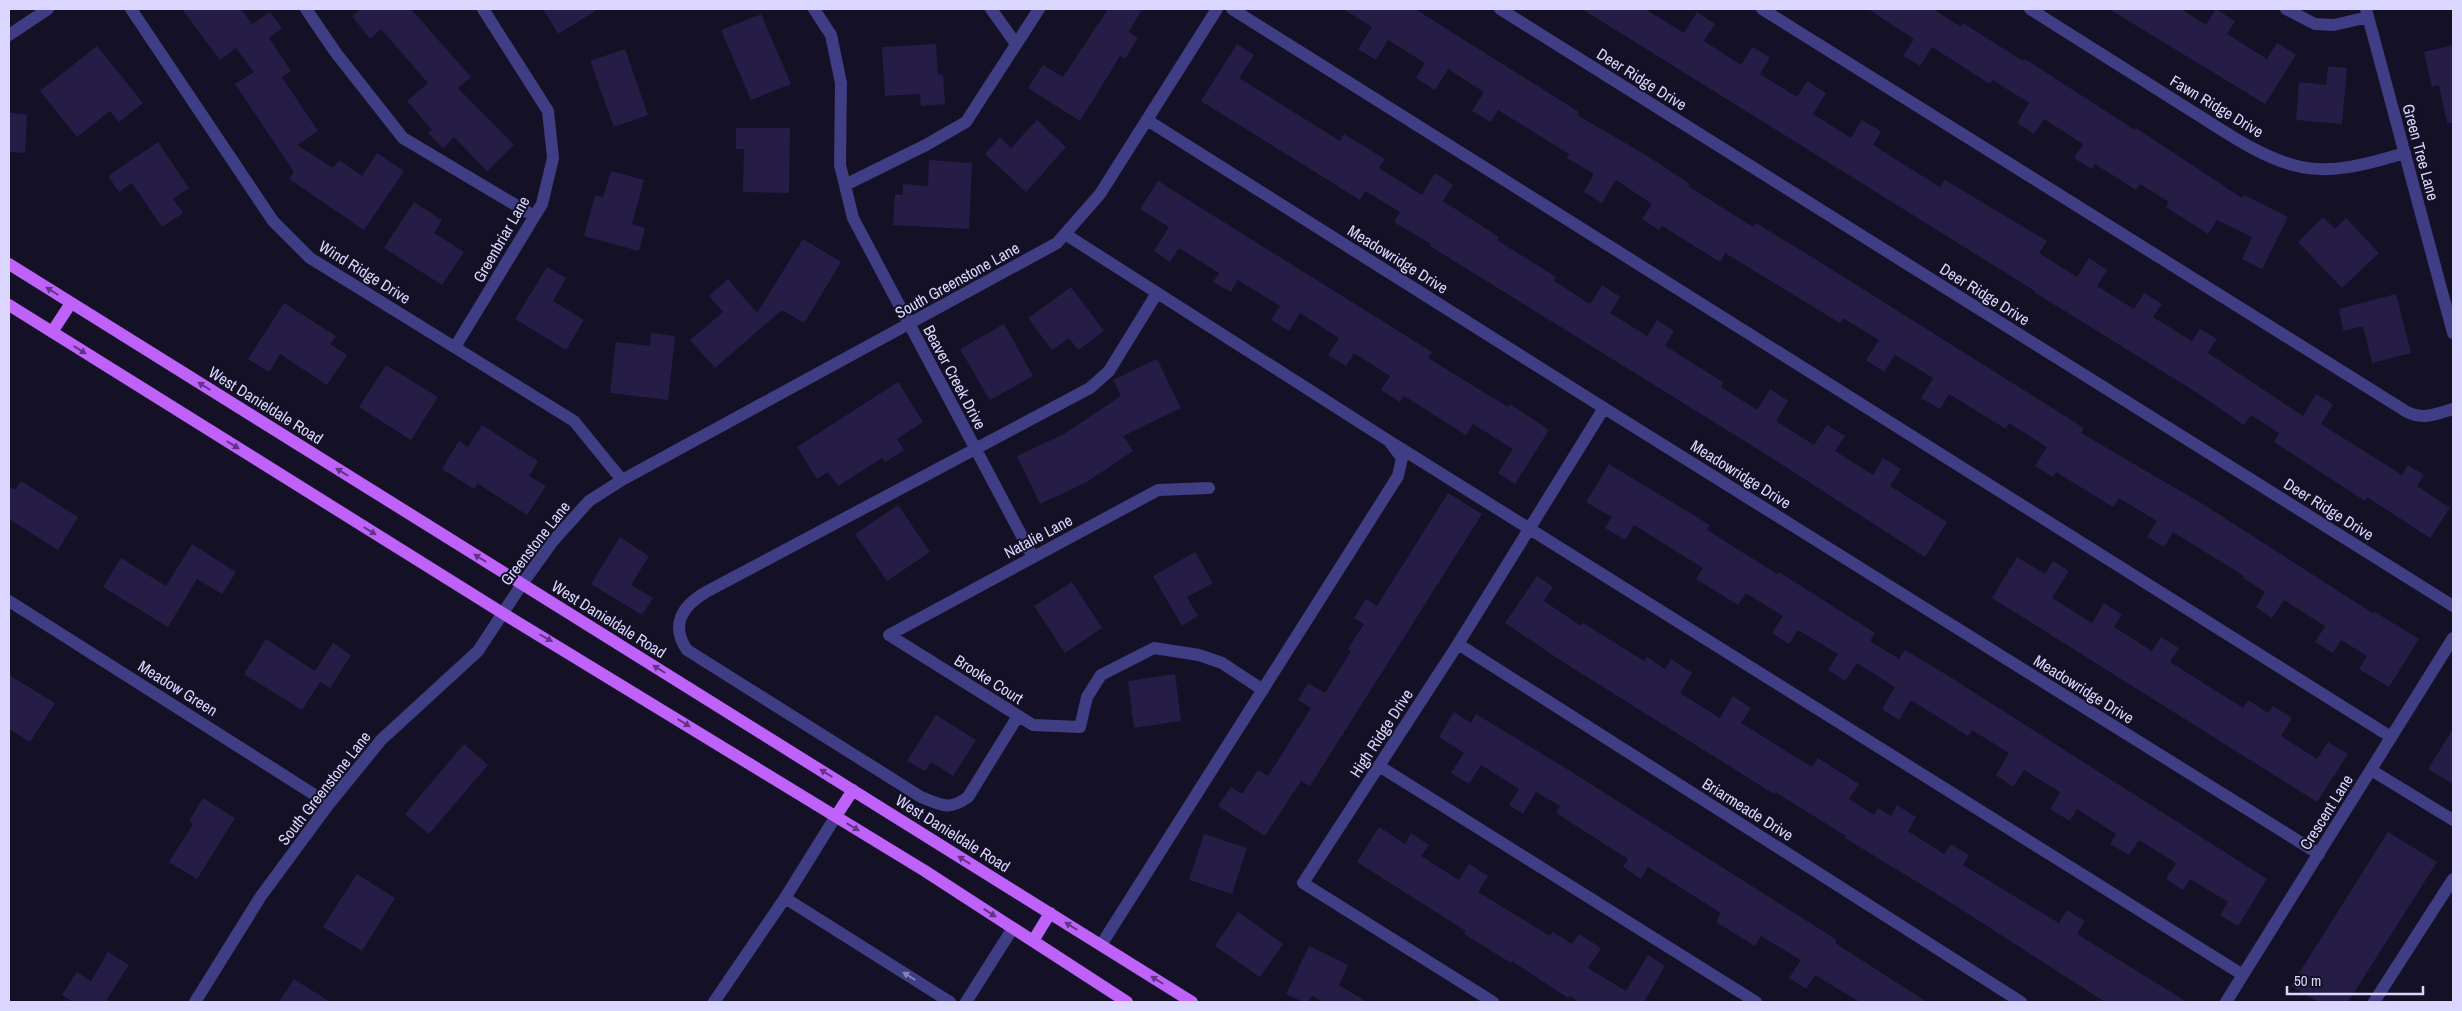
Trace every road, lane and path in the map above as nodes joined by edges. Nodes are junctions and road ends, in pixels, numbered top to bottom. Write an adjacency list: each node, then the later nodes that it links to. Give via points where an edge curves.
1 (48, 9): 15 (street)
2 (131, 9): 29 (street, Wind Ridge Drive, via 273,221 310,258)
3 (306, 9): 20 (street, via 404,138)
4 (483, 9): 20 (street, Greenbriar Lane, via 548,111 553,158 542,204)
5 (814, 9): 19 (street, Beaver Creek Drive, via 831,35 841,83 840,165)
6 (991, 9): 16 (street)
7 (1039, 9): 16 (street)
8 (1217, 9): 17 (street, South Greenstone Lane)
9 (1232, 9): 47 (street)
10 (1500, 9): 40 (street, Deer Ridge Drive)
11 (1762, 9): 31 (street, via 2407,412 2424,417)
12 (2030, 9): 18 (street, Fawn Ridge Drive, via 2219,128 2261,152 2297,166 2330,168 2366,164)
13 (2286, 9): 14 (street, via 2315,24 2334,25)
14 (2367, 13): 18 (street, Green Tree Lane)
15 (9, 35)
16 (1016, 44): 19 (street, via 966,122 926,146)
17 (1147, 120): 21 (street, South Greenstone Lane, via 1100,194); 30 (street, Meadowridge Drive)
18 (2405, 153): 28 (street, Green Tree Lane)
19 (845, 185): 26 (street, Beaver Creek Drive, via 853,218)
20 (534, 216): 29 (street, Greenbriar Lane)
21 (1065, 234): 23 (street); 26 (street, South Greenstone Lane, via 1057,243)
22 (9, 264): 24 (main road, West Danieldale Road, one-way to 22)
23 (1157, 293): 32 (street); 33 (street, via 1109,371 1090,388)
24 (71, 303): 27 (main road); 38 (main road, West Danieldale Road, one-way to 24)
25 (9, 305): 27 (main road)
26 (909, 325): 33 (street, Beaver Creek Drive); 34 (street, South Greenstone Lane)
27 (52, 332): 41 (main road, one-way to 41)
28 (2453, 333)
29 (455, 347): 34 (street, Wind Ridge Drive, via 574,421)
30 (1604, 408): 36 (street, High Ridge Drive); 54 (street, Meadowridge Drive)
31 (2453, 409)
32 (1389, 441): 36 (street); 45 (street, via 1402,458 1398,476)
33 (975, 448): 37 (street, Beaver Creek Drive); 46 (street, via 693,599 679,624 680,638 688,650 921,797 943,806 957,804 968,797)
34 (622, 480): 38 (street, Greenstone Lane, via 589,501 553,541)
35 (1209, 488): 37 (street, Natalie Lane, via 1158,490)
36 (1530, 528): 44 (street, High Ridge Drive); 61 (street)
37 (1033, 557): 42 (street, Natalie Lane)
38 (522, 584): 41 (street, Greenstone Lane); 50 (main road, West Danieldale Road, one-way to 38)
39 (9, 601): 51 (street, Meadow Green)
40 (2453, 606)
41 (504, 614): 51 (street, South Greenstone Lane, via 478,651 382,740); 52 (main road, one-way to 52)
42 (889, 635): 46 (street, Brooke Court)
43 (2453, 638): 47 (street, Crescent Lane)
44 (1458, 644): 48 (street, High Ridge Drive); 70 (street, Briarmeade Drive)
45 (1263, 690): 46 (street, Brooke Court, via 1222,663 1200,655 1154,648 1101,675 1087,697 1080,727 1032,725); 60 (street)
46 (1018, 716)
47 (2391, 737): 49 (street, Crescent Lane)
48 (1379, 766): 68 (street, High Ridge Drive, via 1303,883); 69 (street)
49 (2371, 770): 53 (street); 54 (street, Crescent Lane)
50 (853, 790): 52 (main road); 57 (main road, West Danieldale Road, one-way to 50)
51 (329, 804): 62 (street, South Greenstone Lane, via 261,896)
52 (836, 816): 56 (street); 58 (main road, one-way to 58)
53 (2453, 820)
54 (2319, 854): 61 (street, Crescent Lane)
55 (2453, 879): 72 (street)
56 (784, 898): 63 (street); 64 (street, one-way to 56)
57 (1050, 913): 59 (main road); 60 (main road, West Danieldale Road, one-way to 57)
58 (1013, 928): 59 (main road); 65 (street)
59 (1033, 941): 66 (main road)
60 (1101, 945): 67 (main road, West Danieldale Road, one-way to 60)
61 (2242, 976): 71 (street, Crescent Lane)
62 (195, 1002)
63 (714, 1002)
64 (950, 1002)
65 (966, 1002)
66 (1127, 1002)
67 (1192, 1002)
68 (1493, 1002)
69 (1756, 1002)
70 (2022, 1002)
71 (2226, 1002)
72 (2374, 1002)

